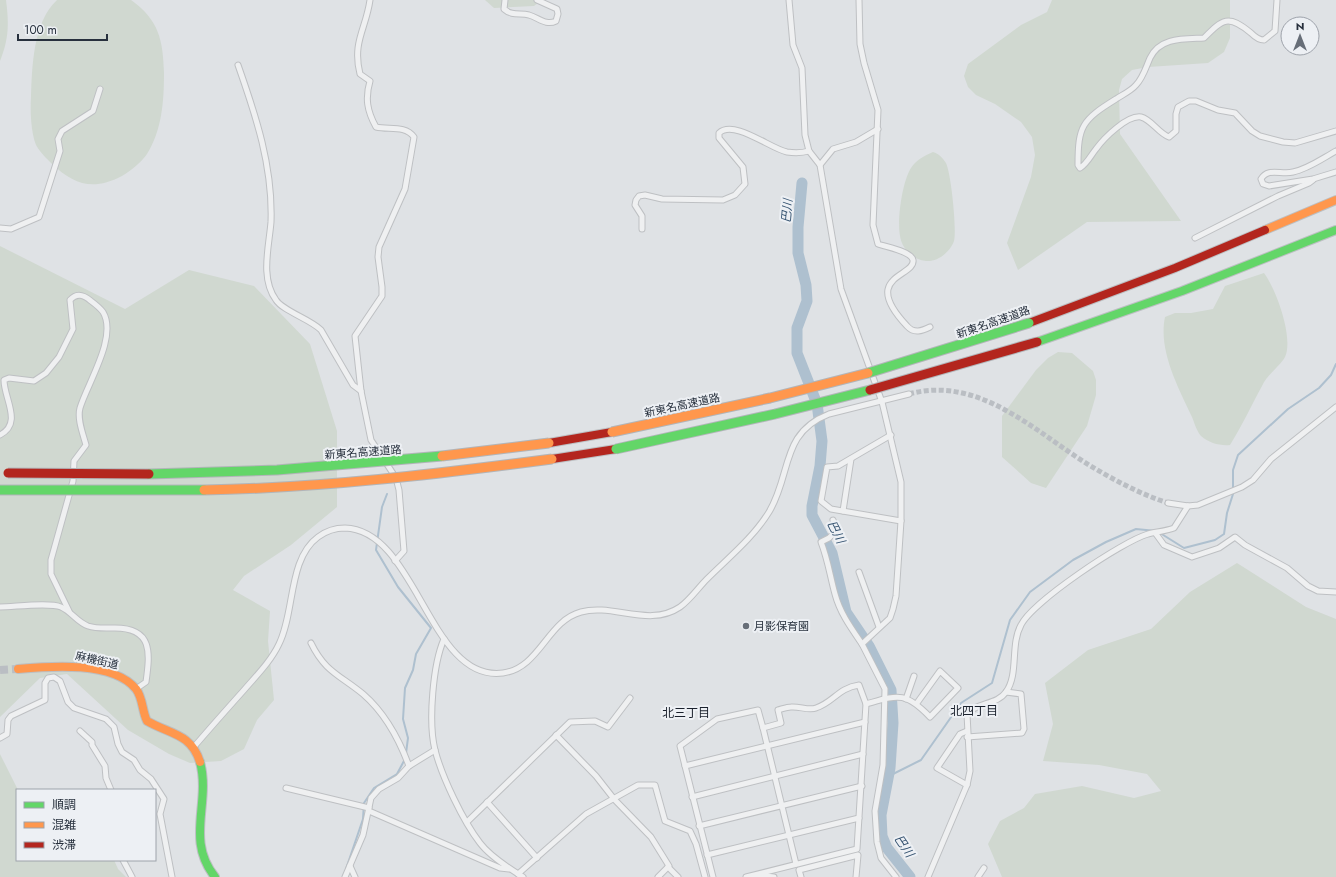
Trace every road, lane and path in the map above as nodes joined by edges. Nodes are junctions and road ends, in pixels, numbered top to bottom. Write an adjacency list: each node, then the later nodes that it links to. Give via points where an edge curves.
1 (370, 0): 22 (street, via 358,39 356,60 360,74 370,81 366,95 372,120 376,126 410,131 414,137 405,189 380,246 378,257 382,296 355,336)
2 (504, 0): 3 (street, via 504,9 510,14 529,15 546,23 556,21 557,9)
3 (537, 0)
4 (789, 0): 11 (street, via 793,45 802,68 805,135)
5 (858, 0): 9 (street, via 860,44 878,110)
6 (1277, 0): 10 (street, via 1275,31 1264,40 1256,37 1239,23 1226,20 1218,23 1204,38 1173,40 1160,46 1151,56 1136,86 1104,106 1084,124 1078,139 1078,165 1080,168 1084,166 1112,133 1134,117 1146,119 1163,135 1172,136 1176,131 1178,107 1189,101 1235,113 1260,136 1283,142 1295,142)
7 (238, 65): 22 (street, via 261,136 269,177 269,288 280,304 314,323 321,330 353,385)
8 (100, 89): 17 (street, via 93,111 62,131 58,139 60,151 39,217 11,229)
9 (878, 128): 13 (street, via 856,142 833,149); 21 (street, via 873,225 875,238 878,244 906,252 913,258 910,268 893,279 887,288 888,299 908,327 914,331)
10 (1336, 131)
11 (809, 151): 13 (street); 18 (street, via 786,152 746,133 721,131 719,138 743,167 745,184 742,188 735,195 722,200 662,200 645,195 639,196 635,205 642,216)
12 (1336, 151): 15 (street, via 1294,172 1283,174 1269,171 1264,173 1261,179 1263,184 1269,186)
13 (820, 165): 24 (street, via 841,289)
14 (1336, 172): 15 (street)
15 (1313, 179): 20 (street)
16 (1336, 200): 29 (main road, 新東名高速道路, bridge, via 1175,268 966,345 742,405 612,432 549,443 399,461 238,472)
17 (0, 228)
18 (642, 229)
19 (1336, 230): 30 (main road, bridge, via 1182,291 967,364 824,404 616,449 401,477 248,488 128,491)
20 (1195, 238)
21 (930, 327)
22 (361, 391): 37 (street, via 371,440 396,478 399,490 404,551)
23 (909, 394): 24 (street)
24 (882, 402): 27 (street); 43 (street, via 829,414 810,423 794,442 778,495 769,513 754,532 680,607 654,616 608,610 580,612 570,616 557,628 530,660 518,669 503,674 485,672 468,665)
25 (1336, 407): 32 (street, via 1271,459 1242,487 1198,505)
26 (0, 435): 41 (street, via 10,425 12,416 4,380 9,378 34,381 46,373 59,357 73,329 70,300 74,296 86,297 102,311 106,340 80,410 86,445 74,461 73,481 52,560 51,574)
27 (891, 435): 28 (street); 35 (street, via 901,482)
28 (851, 459): 33 (street); 33 (street, via 838,466 827,467 821,501 831,509)
29 (4, 473)
30 (0, 490)
31 (1168, 503): 32 (street)
32 (1188, 506): 36 (street, via 1174,528)
33 (843, 511): 35 (street)
34 (833, 520): 45 (street, via 837,530 821,542 828,559 840,608 848,625)
35 (901, 521): 42 (street, via 896,596 890,618)
36 (1156, 534): 39 (street, via 1164,545 1192,557 1219,548 1236,537 1287,568 1308,586 1318,591); 49 (street, via 1148,534 1125,545 1064,583 1027,616 1017,634 1012,673)
37 (396, 561): 43 (street); 62 (street, via 384,545 366,532 354,528 339,528 321,535 311,543 302,557 280,642 265,665)
38 (859, 572): 42 (street)
39 (1336, 592)
40 (0, 608): 41 (street, via 59,606)
41 (69, 611): 48 (street, via 81,623 90,627 127,628 145,639 150,657 146,682)
42 (880, 627): 45 (street)
43 (444, 639): 63 (street, via 436,660 433,719)
44 (311, 643): 65 (street, via 318,658 328,669 364,695 391,725)
45 (863, 643): 51 (street)
46 (18, 669): 48 (main road, 麻機街道, via 75,667 123,679)
47 (914, 676): 52 (street)
48 (136, 689): 62 (main road, via 147,721 190,742)
49 (1006, 692): 58 (street, via 997,700 971,709 967,714); 58 (street, via 1021,694 1024,729 1022,733)
50 (630, 698): 59 (street, via 608,727 595,721 576,721 570,722)
51 (887, 698): 52 (street, via 897,696); 54 (street); 104 (street, via 884,765 875,811 881,858)
52 (906, 699): 53 (street)
53 (916, 703): 53 (street, via 930,717 958,688 940,671)
54 (866, 704): 55 (street); 56 (street, via 860,685 848,687 815,709 790,707 778,710 781,723)
55 (865, 722): 61 (street); 64 (street)
56 (763, 728): 61 (street); 66 (street, via 758,710 717,719 680,746)
57 (80, 731): 71 (street, via 92,742 105,766)
58 (967, 734): 68 (street, via 970,771); 68 (street, via 960,734 937,768)
59 (556, 735): 73 (street, via 596,776); 74 (street)
60 (0, 738): 92 (street, via 7,734 8,720 11,716 45,700 45,683 48,678 54,677 60,681 68,702 74,708 106,719 114,727 122,752 134,760 164,798 160,814)
61 (767, 746): 66 (street); 67 (street)
62 (193, 748): 93 (main road, via 198,756 203,780 201,856)
63 (435, 750): 65 (street); 78 (street)
64 (863, 754): 67 (street); 69 (street)
65 (409, 766): 76 (street, via 398,778 380,789 371,798)
66 (685, 766): 72 (street)
67 (774, 776): 72 (street); 75 (street)
68 (967, 785): 105 (street)
69 (862, 786): 75 (street); 77 (street)
70 (286, 788): 76 (street)
71 (111, 789)
72 (692, 796): 79 (street)
73 (614, 799): 82 (street, via 586,814); 86 (street, via 651,837); 98 (street, via 638,785 655,785 666,821 690,831)
74 (487, 802): 78 (street); 82 (street)
75 (782, 805): 79 (street); 80 (street)
76 (366, 809): 85 (street, via 364,835); 88 (street, via 500,868)
77 (860, 818): 80 (street); 84 (street, via 857,849)
78 (467, 822): 88 (street, via 481,845)
79 (699, 826): 81 (street)
80 (789, 835): 81 (street); 84 (street)
81 (707, 855): 99 (street)
82 (537, 858): 90 (street)
83 (124, 861): 91 (street)
84 (796, 864): 89 (street)
85 (350, 866): 94 (street); 95 (street)
86 (668, 867): 96 (street); 97 (street)
87 (984, 868): 106 (street)
88 (510, 869): 90 (street)
89 (755, 875): 100 (street); 101 (street)
90 (521, 876)
91 (132, 877)
92 (172, 877)
93 (215, 877)
94 (345, 877)
95 (355, 877)
96 (658, 877)
97 (678, 877)
98 (705, 877)
99 (713, 877)
100 (746, 877)
101 (774, 877)
102 (801, 877): 103 (street, via 799,870 858,855)
103 (856, 877)
104 (896, 877)
105 (928, 877)
106 (978, 877)

